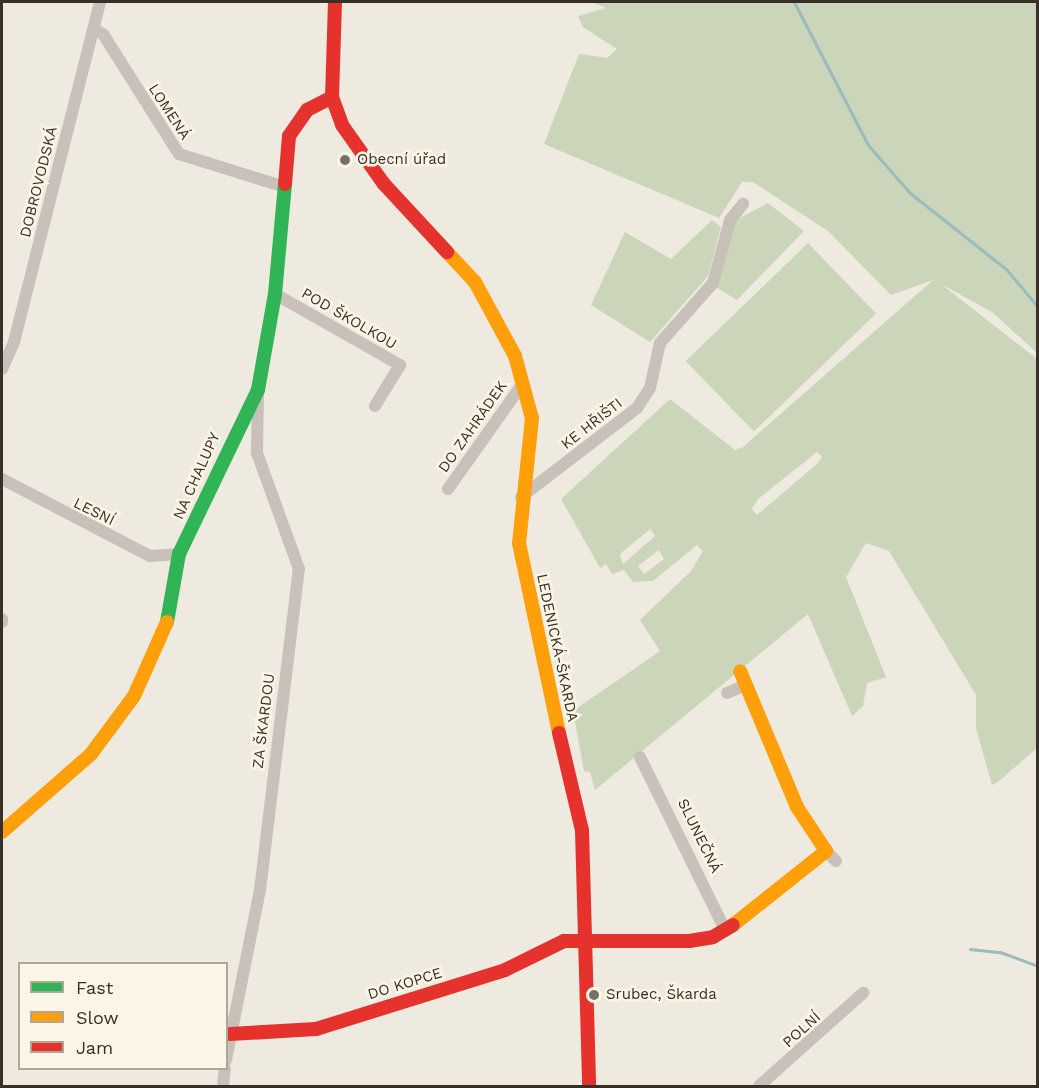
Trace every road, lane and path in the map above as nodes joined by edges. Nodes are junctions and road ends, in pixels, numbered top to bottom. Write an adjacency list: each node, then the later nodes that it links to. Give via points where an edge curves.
1 (100, 2): 3 (street, DOBROVODSKÁ)
2 (335, 2): 4 (street)
3 (93, 29): 5 (street, LOMENÁ, via 103,34 179,154); 8 (street, DOBROVODSKÁ, via 14,342)
4 (332, 98): 5 (street, NA CHALUPY, via 307,110 289,136); 9 (street, LEDENICKÁ-ŠKARDA, via 357,151 475,282 504,331)
5 (282, 186): 7 (street, NA CHALUPY)
6 (743, 204): 14 (street, KE HŘIŠTI, via 730,220 713,283 660,343 650,388 637,408)
7 (275, 294): 10 (street, NA CHALUPY); 11 (street, POD ŠKOLKOU, via 400,365)
8 (2, 369)
9 (523, 383): 13 (street, DO ZAHRÁDEK); 14 (street, LEDENICKÁ-ŠKARDA, via 532,418)
10 (258, 390): 15 (street, NA CHALUPY); 24 (street, ZA ŠKARDOU, via 257,453 299,569 260,890)
11 (375, 405)
12 (2, 479): 15 (street, LESNÍ, via 150,556)
13 (448, 489)
14 (520, 497): 22 (street, LEDENICKÁ-ŠKARDA, via 527,600 582,831)
15 (178, 554): 20 (street, NA CHALUPY, via 165,635 134,696 91,754)
16 (740, 671): 17 (street)
17 (746, 685): 18 (street); 21 (street, via 797,807 831,856)
18 (727, 693)
19 (640, 757): 21 (street, SLUNEČNÁ)
20 (2, 832)
21 (724, 930): 22 (street, via 690,941)
22 (584, 936): 24 (street, DO KOPCE, via 506,970 316,1029 244,1037); 28 (street, LEDENICKÁ-ŠKARDA)
23 (863, 993): 29 (street, POLNÍ)
24 (230, 1034): 25 (street, ZA ŠKARDOU)
25 (228, 1047)
26 (225, 1070): 27 (street)
27 (223, 1086)
28 (589, 1086)
29 (759, 1086)

